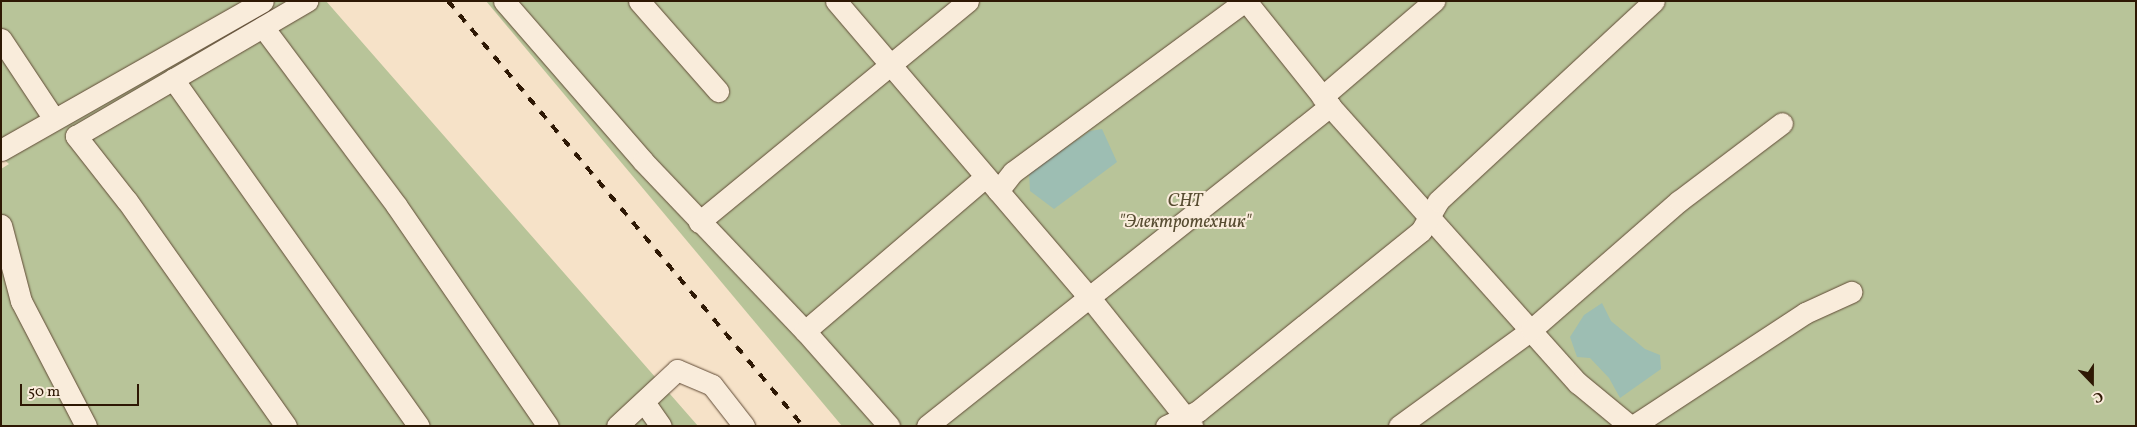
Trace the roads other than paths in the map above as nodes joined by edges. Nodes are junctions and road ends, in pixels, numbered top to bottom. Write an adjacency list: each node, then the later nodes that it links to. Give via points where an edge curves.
1 (263, 1): 16 (street)
2 (307, 1): 10 (street)
3 (504, 1): 21 (street)
4 (639, 1): 14 (street)
5 (836, 1): 12 (street)
6 (968, 1): 12 (street)
7 (1246, 1): 15 (street); 19 (street, via 1013,172)
8 (1434, 1): 15 (street)
9 (1654, 1): 20 (street, via 1438,201)
10 (263, 27): 13 (street); 32 (street, via 396,205)
11 (1, 39): 16 (street)
12 (888, 64): 19 (street); 21 (street)
13 (173, 79): 30 (street, via 76,136 127,201); 31 (street)
14 (718, 91)
15 (1326, 102): 20 (street); 24 (street)
16 (54, 119): 18 (street)
17 (1782, 123): 25 (street, via 1679,201)
18 (1, 150)
19 (992, 184): 24 (street); 26 (street)
20 (1429, 216): 25 (street); 28 (street, via 1421,231)
21 (699, 222): 26 (street)
22 (1, 225): 29 (street, via 21,302)
23 (1851, 292): 40 (street, via 1805,312)
24 (1090, 298): 28 (street); 37 (street)
25 (1531, 330): 39 (street); 40 (street, via 1578,383)
26 (805, 331): 36 (street)
27 (644, 402): 33 (street); 34 (street); 35 (street, via 676,370 712,385)
28 (1188, 421): 38 (street)
29 (86, 426)
30 (286, 426)
31 (419, 426)
32 (548, 426)
33 (617, 426)
34 (661, 426)
35 (744, 426)
36 (889, 426)
37 (927, 426)
38 (1166, 426)
39 (1399, 426)
40 (1631, 426)

